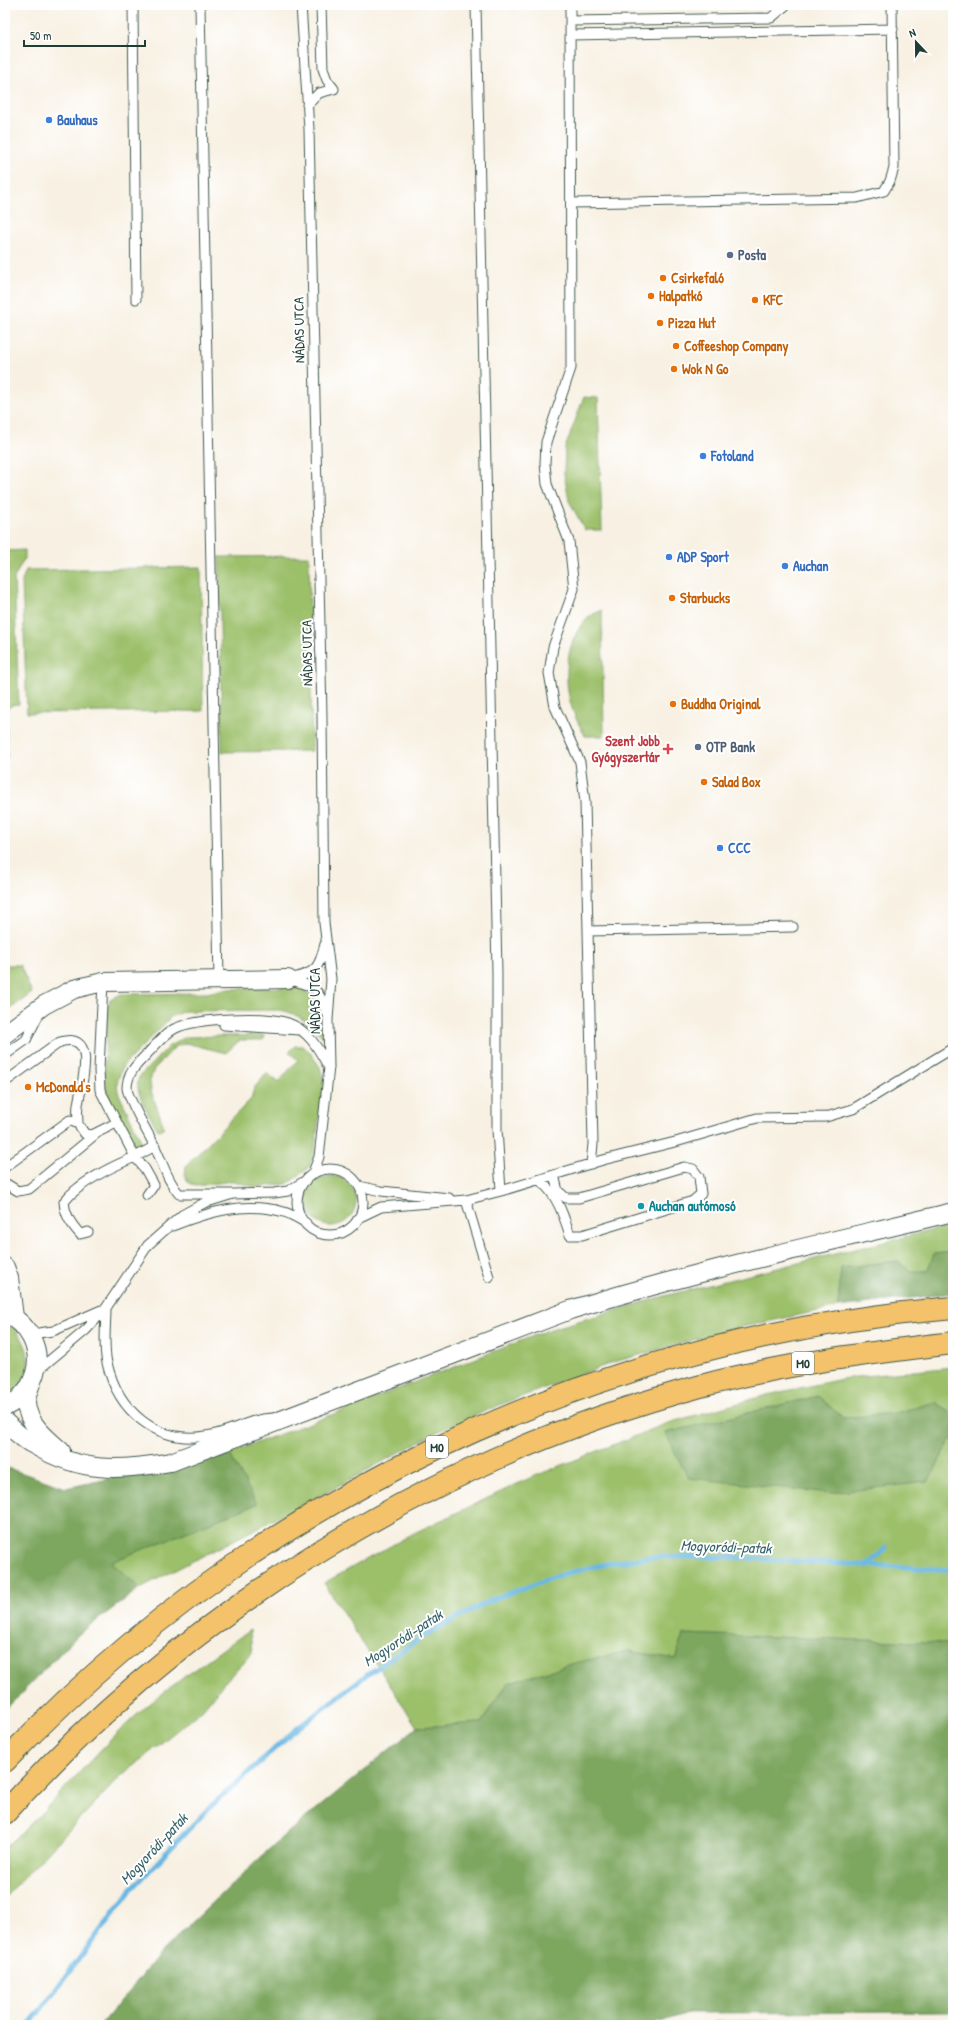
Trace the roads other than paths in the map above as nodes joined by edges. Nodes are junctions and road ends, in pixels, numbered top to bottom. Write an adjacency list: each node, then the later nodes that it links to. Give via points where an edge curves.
1 (133, 5): 14 (lane)
2 (200, 5): 18 (lane)
3 (301, 5): 12 (lane)
4 (321, 5): 12 (lane, via 323,69 334,89 319,93)
5 (476, 5): 40 (lane, via 497,965 497,1129)
6 (570, 5): 9 (lane)
7 (786, 5): 9 (lane, via 771,18)
8 (892, 5): 10 (lane)
9 (570, 21): 11 (lane)
10 (893, 28): 11 (lane); 13 (lane, via 894,168 884,192 857,198)
11 (570, 35): 13 (lane)
12 (307, 105): 17 (lane, NÁDAS UTCA)
13 (572, 203): 16 (lane, via 571,368 546,442 545,464 550,494 569,541 574,589 553,647 549,673 556,707 580,762 585,802)
14 (136, 299)
15 (793, 927): 16 (lane)
16 (588, 931): 33 (lane, via 593,1144)
17 (326, 939): 19 (lane, via 320,964 314,971); 22 (lane, NÁDAS UTCA, via 331,979)
18 (219, 980): 19 (street); 20 (street)
19 (288, 980): 22 (lane, via 315,989 322,996)
20 (103, 982): 21 (street, via 74,989); 28 (lane, via 100,1090)
21 (44, 1005): 23 (street); 25 (lane, via 26,1040)
22 (328, 1020): 26 (lane, NÁDAS UTCA)
23 (5, 1034)
24 (953, 1048): 33 (lane, via 853,1109 826,1117 757,1118)
25 (5, 1055)
26 (329, 1067): 31 (lane, via 316,1045 302,1030 289,1023 267,1018 191,1023 173,1029 136,1064 129,1075 127,1090); 36 (lane, NÁDAS UTCA, via 319,1157)
27 (5, 1082): 29 (lane, via 60,1042 69,1040 80,1043 84,1049 84,1082 78,1106)
28 (116, 1123): 30 (lane); 32 (lane)
29 (78, 1124): 30 (lane, via 84,1134 92,1135); 34 (lane, via 70,1120)
30 (100, 1131): 38 (lane, via 29,1189 18,1191)
31 (155, 1146): 32 (lane); 41 (lane, via 170,1184 179,1194)
32 (135, 1157): 42 (lane, via 154,1185); 48 (lane, via 70,1194 64,1202 65,1212 72,1226 80,1234)
33 (591, 1164): 35 (lane)
34 (5, 1167)
35 (554, 1175): 37 (lane); 37 (lane, via 558,1192 566,1198 579,1198 684,1167 693,1169 699,1177 701,1194 693,1201 582,1235 570,1235 560,1206 548,1187)
36 (308, 1178): 39 (lane, via 325,1169 337,1170 347,1174); 41 (lane, via 288,1191); 46 (lane, via 298,1200 299,1210)
37 (539, 1180): 40 (lane)
38 (5, 1183)
39 (359, 1186): 43 (lane, via 381,1191); 45 (lane, via 363,1202)
40 (501, 1191): 43 (lane)
41 (233, 1194): 47 (lane, via 198,1206)
42 (147, 1195)
43 (466, 1200): 45 (lane, via 381,1207); 50 (lane)
44 (953, 1212): 58 (street, via 622,1294 525,1325)
45 (358, 1218): 46 (lane, via 344,1231 331,1234 317,1231)
46 (306, 1223): 47 (lane, via 284,1212 228,1208 200,1215)
47 (167, 1228): 51 (lane, via 148,1245)
48 (88, 1232)
49 (5, 1267): 53 (street, via 9,1278)
50 (489, 1278)
51 (106, 1308): 54 (lane, via 53,1331); 56 (lane); 58 (lane, via 107,1362 115,1388 139,1419 154,1429 179,1438 207,1436 261,1418)
52 (953, 1308): 61 (highway, M0, via 843,1321 682,1356 568,1392 443,1444 376,1477 267,1543 203,1586 141,1634 94,1675 50,1714)
53 (9, 1315): 54 (street)
54 (31, 1334): 56 (street, via 37,1353)
55 (953, 1343): 62 (highway, M0, via 853,1354 700,1386 588,1422 446,1482 308,1558 242,1602 149,1674 110,1708)
56 (32, 1380): 57 (street, via 19,1399); 60 (street, via 26,1403 30,1416 41,1434)
57 (5, 1407)
58 (287, 1417): 60 (street, via 171,1462 114,1469)
59 (5, 1422): 60 (street, via 33,1445)
60 (76, 1464)
61 (5, 1761)
62 (5, 1813)

